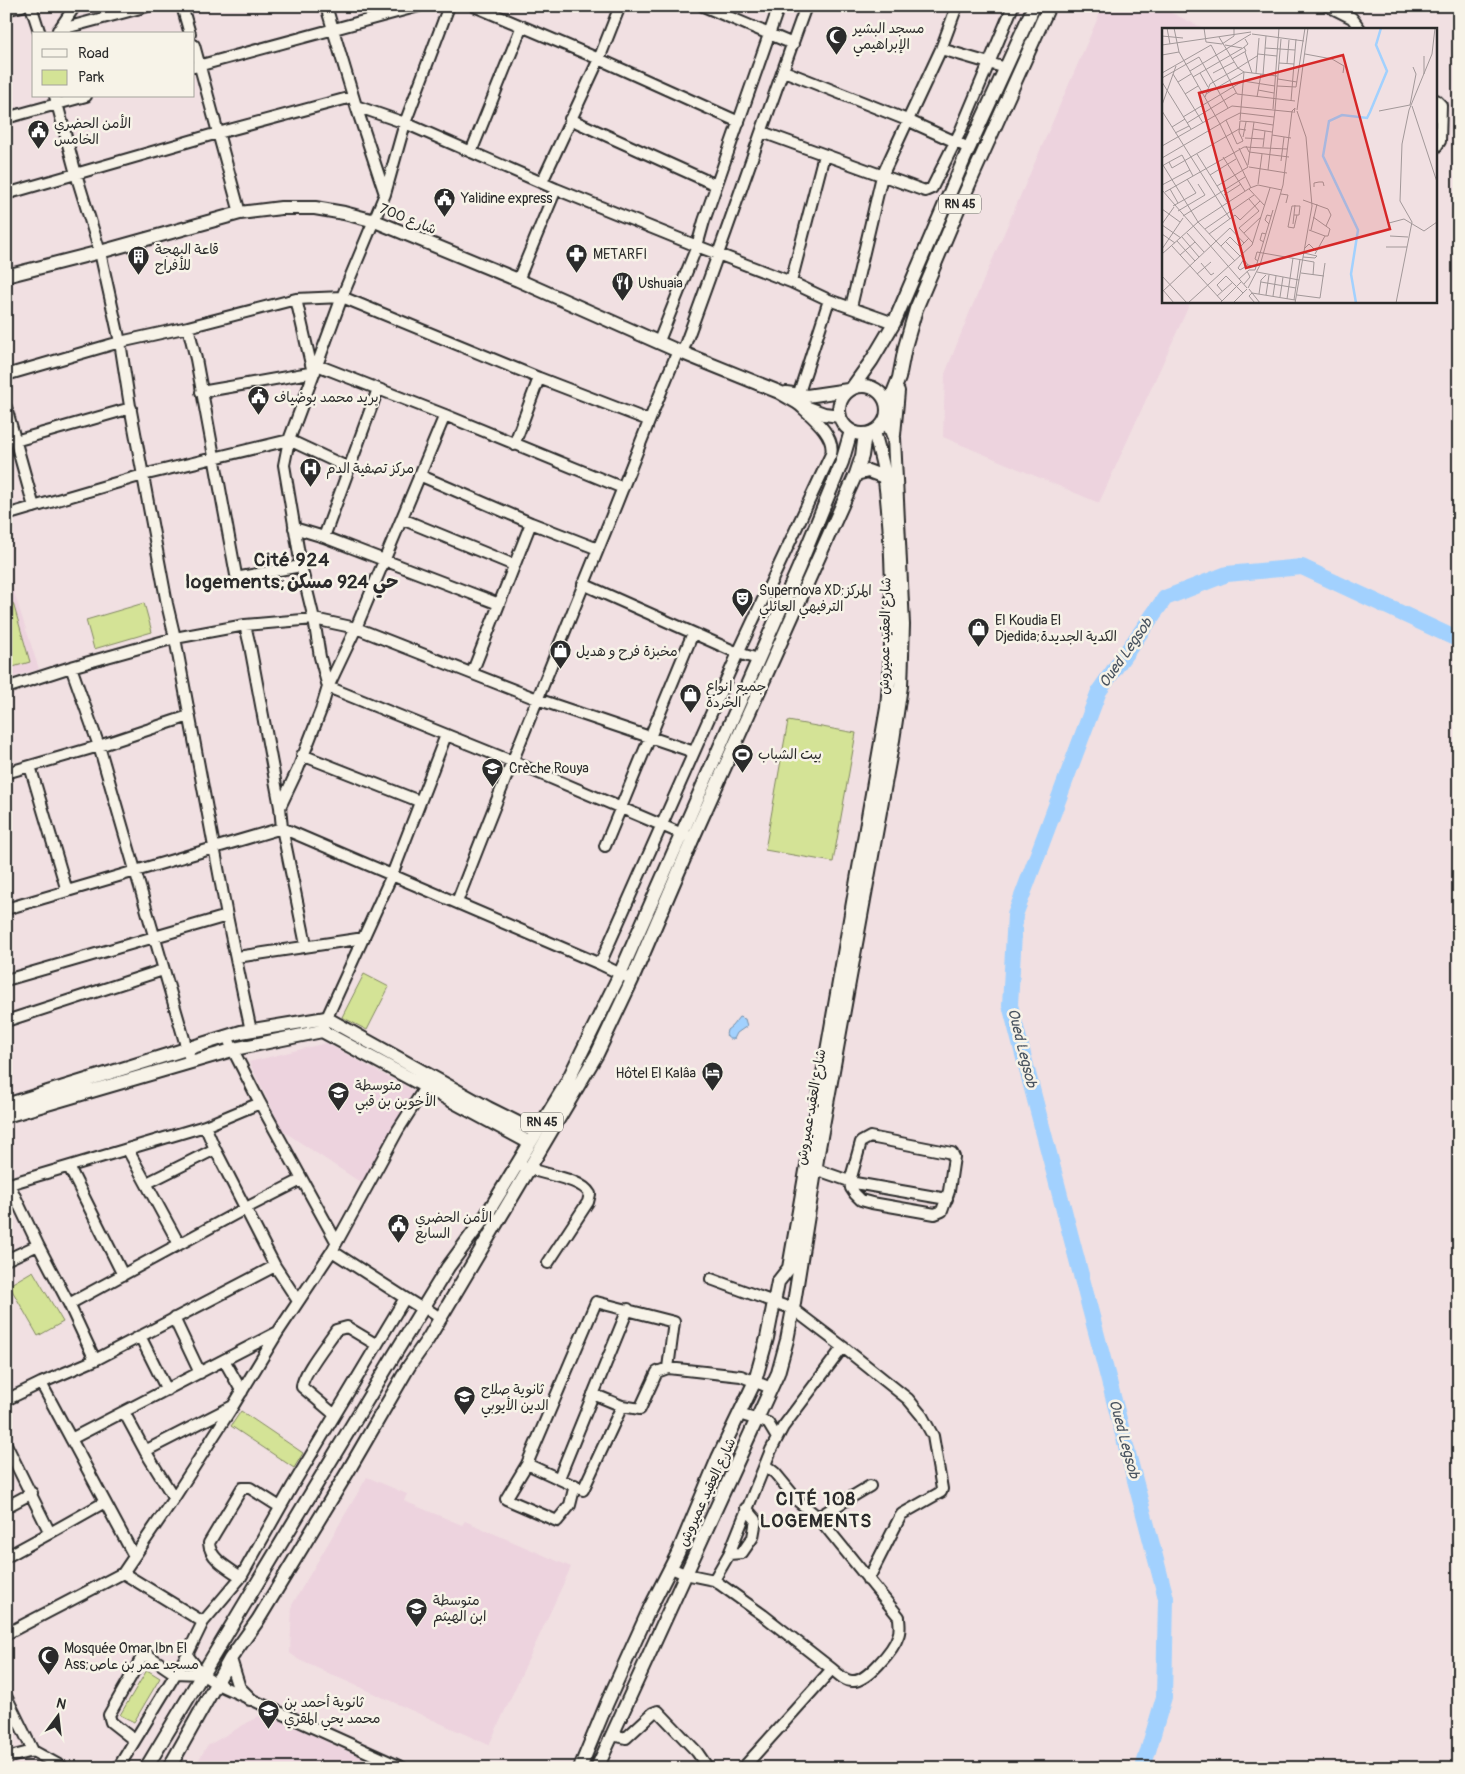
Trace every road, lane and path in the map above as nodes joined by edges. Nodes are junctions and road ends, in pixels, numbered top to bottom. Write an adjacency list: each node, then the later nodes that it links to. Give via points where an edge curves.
1 (22, 6): 19 (street)
2 (31, 6): 23 (street)
3 (75, 6): 24 (street)
4 (148, 6): 24 (street)
5 (182, 6): 25 (street)
6 (326, 6): 22 (street)
7 (419, 6): 22 (street)
8 (449, 6): 43 (street)
9 (474, 6): 20 (street)
10 (620, 6): 30 (street)
11 (703, 6): 26 (street)
12 (779, 6): 26 (street)
13 (806, 6): 27 (street)
14 (957, 6): 28 (street)
15 (1013, 6): 31 (street)
16 (1034, 6): 33 (main road, RN 45)
17 (1049, 6): 78 (main road, RN 45, via 916,309)
18 (1328, 6): 21 (street, via 1352,18)
19 (6, 10)
20 (522, 26): 30 (street); 49 (street)
21 (1359, 28)
22 (332, 30): 32 (street); 37 (street)
23 (39, 32)
24 (57, 32)
25 (189, 32)
26 (769, 34): 27 (street); 42 (street)
27 (793, 44): 34 (street)
28 (940, 49): 31 (street); 41 (street)
29 (195, 52): 32 (street)
30 (599, 59): 40 (street); 42 (street)
31 (988, 62): 33 (street); 46 (street)
32 (197, 66): 45 (street)
33 (1006, 68): 48 (main road, RN 45)
34 (784, 70): 41 (street); 44 (street)
35 (71, 98): 36 (street)
36 (56, 100): 39 (street); 51 (street)
37 (354, 102): 43 (street); 45 (street); 57 (street)
38 (1438, 102): 47 (street, via 1441,106)
39 (6, 118)
40 (570, 119): 53 (street); 54 (street)
41 (907, 120): 46 (street); 52 (street)
42 (739, 122): 54 (street)
43 (405, 123): 49 (street); 57 (street)
44 (762, 132): 50 (street); 62 (street)
45 (218, 133): 51 (street); 58 (street)
46 (955, 142): 48 (street); 52 (street, via 929,191)
47 (1438, 144)
48 (968, 148): 70 (main road, RN 45)
49 (471, 152): 53 (street)
50 (824, 155): 52 (street); 65 (street)
51 (76, 174): 56 (street); 61 (street)
52 (882, 176): 69 (street)
53 (542, 182): 55 (street)
54 (716, 185): 60 (street)
55 (556, 189): 60 (street); 64 (street)
56 (6, 194)
57 (386, 194): 59 (street)
58 (240, 213): 59 (main road, شارع 700, via 315,208); 61 (main road, شارع 700)
59 (375, 221): 64 (main road, شارع 700); 66 (street)
60 (697, 246): 62 (street); 72 (street)
61 (100, 252): 63 (main road, شارع 700); 73 (street)
62 (719, 254): 65 (street); 74 (street)
63 (6, 276)
64 (518, 280): 72 (main road, شارع 700)
65 (791, 282): 68 (street)
66 (342, 297): 67 (street); 75 (street); 77 (street)
67 (296, 299): 71 (street); 75 (street)
68 (829, 300): 69 (street); 82 (street)
69 (851, 307): 70 (street)
70 (894, 322): 80 (main road, RN 45)
71 (188, 327): 73 (street); 81 (street)
72 (659, 341): 74 (main road, شارع 700)
73 (120, 342): 76 (street); 84 (street)
74 (680, 352): 82 (main road, شارع 700); 88 (street)
75 (315, 370): 79 (street); 81 (street); 92 (street)
76 (6, 375)
77 (539, 378): 88 (street); 94 (street)
78 (899, 378): 85 (main road, RN 45); 91 (main road)
79 (378, 389): 86 (street); 96 (street)
80 (850, 389): 82 (main road); 85 (main road, via 867,386 874,389 885,400); 87 (main road, via 839,404)
81 (202, 392): 95 (street)
82 (798, 399): 87 (main road, via 817,412); 119 (street, via 829,436 831,454)
83 (6, 407): 93 (street)
84 (130, 408): 93 (street); 98 (street)
85 (886, 412): 90 (main road, via 883,423); 91 (main road, شارع العقيد عميروش)
86 (445, 415): 94 (street); 99 (street)
87 (840, 416): 89 (main road)
88 (648, 420): 101 (street)
89 (851, 431): 90 (main road); 120 (main road, RN 45, via 836,478)
90 (869, 433): 97 (main road, RN 45); 100 (main road, شارع العقيد عميروش, via 881,457)
91 (894, 438): 159 (main road, شارع العقيد عميروش, via 903,625 901,686 892,748)
92 (289, 440): 95 (street); 96 (street); 106 (street, via 284,466)
93 (15, 441): 102 (street)
94 (514, 445): 101 (street)
95 (215, 458): 98 (street); 111 (street, via 238,577)
96 (349, 468): 107 (street)
97 (856, 474): 100 (main road, via 868,471); 141 (main road, RN 45)
98 (143, 475): 102 (street); 118 (street)
99 (419, 475): 104 (street); 105 (street)
100 (884, 477): 159 (main road, شارع العقيد عميروش, via 893,620 890,674)
101 (623, 488): 108 (street)
102 (34, 507): 103 (street)
103 (6, 515)
104 (402, 518): 109 (street); 110 (street)
105 (531, 523): 108 (street); 110 (street)
106 (294, 528): 107 (street); 111 (street)
107 (324, 538): 109 (street)
108 (598, 549): 112 (street)
109 (384, 561): 113 (street); 116 (street)
110 (514, 565): 113 (street)
111 (301, 566): 114 (street)
112 (584, 584): 117 (street); 125 (street)
113 (499, 604): 122 (street)
114 (314, 619): 115 (street); 116 (street); 123 (street)
115 (244, 625): 118 (street); 136 (street)
116 (356, 628): 122 (street); 123 (street)
117 (693, 633): 119 (street); 128 (street)
118 (175, 638): 121 (street); 126 (street)
119 (738, 653): 120 (street); 130 (street)
120 (758, 659): 140 (main road, RN 45)
121 (71, 667): 124 (street); 129 (street)
122 (472, 673): 125 (street)
123 (328, 687): 127 (street); 131 (street)
124 (6, 688)
125 (537, 699): 128 (street); 132 (street)
126 (189, 716): 129 (street); 143 (street)
127 (446, 735): 132 (street); 135 (street)
128 (651, 737): 130 (street); 137 (street)
129 (99, 746): 133 (street); 144 (street)
130 (694, 752): 138 (street)
131 (302, 755): 135 (street); 136 (street)
132 (511, 761): 137 (street); 147 (street)
133 (30, 766): 134 (street); 146 (street)
134 (6, 773)
135 (419, 801): 145 (street)
136 (280, 807): 139 (street)
137 (620, 808): 138 (street); 142 (street)
138 (661, 826): 140 (street); 154 (street)
139 (282, 828): 143 (street); 145 (street); 152 (street)
140 (680, 834): 141 (street); 156 (main road, RN 45)
141 (693, 838): 158 (main road, RN 45)
142 (605, 846)
143 (214, 848): 144 (street); 149 (street)
144 (135, 871): 146 (street); 150 (street)
145 (392, 875): 147 (street); 151 (street)
146 (67, 891): 148 (street)
147 (457, 902): 154 (street)
148 (6, 909)
149 (227, 916): 150 (street); 153 (street)
150 (154, 938): 155 (street); 157 (street)
151 (364, 938): 152 (street); 161 (street)
152 (306, 945): 153 (street)
153 (236, 957): 162 (street)
154 (600, 964): 156 (street)
155 (163, 970): 160 (street); 164 (street)
156 (620, 974): 158 (street); 172 (main road, RN 45, via 566,1084)
157 (6, 980)
158 (632, 980): 176 (main road, RN 45, via 597,1054)
159 (842, 992): 177 (main road, شارع العقيد عميروش)
160 (6, 1021)
161 (324, 1025): 162 (main road); 165 (main road); 167 (main road)
162 (251, 1031): 163 (main road)
163 (227, 1036): 164 (main road); 165 (street)
164 (186, 1048): 166 (street); 169 (main road)
165 (232, 1050): 166 (main road); 168 (street)
166 (190, 1062): 170 (main road)
167 (428, 1082): 172 (main road); 186 (street)
168 (260, 1103): 171 (street); 178 (street)
169 (6, 1105)
170 (6, 1116)
171 (205, 1126): 173 (street); 174 (street)
172 (533, 1138): 176 (main road, RN 45)
173 (215, 1149): 180 (street); 183 (street)
174 (128, 1150): 175 (street); 180 (street)
175 (69, 1166): 181 (street); 190 (street)
176 (523, 1167): 188 (street, via 575,1182 590,1194); 196 (main road, RN 45, via 448,1267); 200 (main road, RN 45)
177 (810, 1167): 179 (street); 194 (main road, شارع العقيد عميروش, via 789,1268 778,1282); 198 (main road, شارع العقيد عميروش)
178 (301, 1180): 183 (street); 186 (street)
179 (850, 1181): 182 (street); 182 (street, via 855,1194 872,1203 935,1214 942,1211); 182 (street, via 859,1146 865,1139 911,1144 952,1152 954,1157)
180 (147, 1183): 184 (street)
181 (8, 1185): 185 (street)
182 (947, 1199)
183 (246, 1208): 184 (street); 189 (street)
184 (179, 1244): 190 (street)
185 (38, 1245): 187 (street); 195 (street)
186 (334, 1246): 192 (street); 193 (street)
187 (6, 1260)
188 (548, 1263)
189 (275, 1266): 193 (street); 199 (street)
190 (123, 1275): 195 (street)
191 (711, 1279): 194 (street)
192 (404, 1298): 196 (street); 203 (street)
193 (298, 1301): 201 (street)
194 (774, 1302): 198 (street); 211 (main road, شارع العقيد عميروش)
195 (69, 1304): 206 (street)
196 (424, 1307): 200 (street); 205 (main road, RN 45)
197 (628, 1309): 209 (street, via 674,1322); 216 (street); 229 (street, via 596,1302)
198 (793, 1309): 204 (street); 213 (main road, شارع العقيد عميروش, via 778,1373)
199 (174, 1318): 202 (street); 210 (street)
200 (440, 1318): 208 (main road, RN 45)
201 (278, 1332): 207 (street); 215 (street)
202 (140, 1336): 206 (street); 214 (street)
203 (377, 1345): 222 (street); 222 (street, via 347,1327 340,1328 306,1374 302,1387)
204 (843, 1347): 223 (street); 250 (street, via 908,1399 922,1416 933,1436 942,1489 940,1494 902,1514)
205 (393, 1357): 208 (main road); 259 (main road, RN 45)
206 (94, 1360): 212 (street)
207 (224, 1360): 210 (street); 215 (street)
208 (409, 1366): 256 (main road, RN 45, via 258,1620)
209 (668, 1368): 211 (street, via 742,1376); 219 (street, via 657,1372 640,1409)
210 (200, 1373): 214 (street)
211 (754, 1381): 213 (street); 221 (main road, شارع العقيد عميروش)
212 (41, 1383): 217 (street); 226 (street)
213 (771, 1388): 224 (main road, شارع العقيد عميروش)
214 (167, 1390): 220 (street)
215 (242, 1392): 218 (street)
216 (593, 1394): 219 (street); 231 (street)
217 (6, 1400)
218 (234, 1406): 228 (street); 235 (street)
219 (622, 1406): 232 (street, via 583,1490)
220 (124, 1412): 226 (street); 228 (street)
221 (739, 1414): 224 (street); 245 (main road, شارع العقيد عميروش)
222 (335, 1415): 238 (street)
223 (788, 1418): 224 (street); 225 (street)
224 (763, 1422): 225 (street); 247 (main road, شارع العقيد عميروش)
225 (777, 1438): 230 (street)
226 (71, 1439): 236 (street)
227 (6, 1444): 234 (street)
228 (145, 1451): 235 (street)
229 (528, 1464): 231 (street); 232 (street, via 506,1499 556,1522 570,1506)
230 (765, 1465): 239 (street); 240 (street, via 799,1502)
231 (559, 1478): 232 (street)
232 (575, 1485)
233 (870, 1486): 240 (street)
234 (32, 1493): 237 (street); 241 (street)
235 (174, 1498): 243 (street)
236 (105, 1502): 241 (street); 243 (street)
237 (6, 1507)
238 (280, 1507): 248 (street); 248 (street, via 250,1488 242,1488 209,1543 212,1556)
239 (746, 1508): 242 (street); 242 (street, via 756,1520 753,1537 742,1553)
240 (818, 1517): 250 (street)
241 (50, 1533): 244 (street)
242 (729, 1554): 249 (street)
243 (134, 1556): 246 (street)
244 (6, 1557)
245 (671, 1568): 247 (street); 251 (main road, شارع العقيد عميروش)
246 (123, 1573): 253 (street); 254 (street)
247 (685, 1574): 249 (street); 252 (main road, شارع العقيد عميروش)
248 (241, 1576): 253 (street)
249 (714, 1580): 257 (street)
250 (868, 1580): 257 (street, via 899,1617 898,1638 887,1655 863,1678 849,1681)
251 (650, 1608): 252 (main road); 272 (main road, شارع العقيد عميروش)
252 (666, 1615): 263 (main road, شارع العقيد عميروش)
253 (203, 1622): 255 (street)
254 (6, 1634)
255 (187, 1655): 258 (street); 259 (street)
256 (230, 1659): 260 (main road, RN 45); 262 (main road, via 239,1688)
257 (832, 1669): 275 (street)
258 (174, 1673): 259 (street); 264 (street); 264 (street, via 149,1656 142,1657 109,1715 111,1722)
259 (202, 1674): 260 (street); 269 (main road, RN 45)
260 (217, 1684): 262 (street); 270 (main road, RN 45)
261 (6, 1696): 265 (street)
262 (250, 1699): 271 (street)
263 (612, 1734): 273 (main road, شارع العقيد عميروش); 274 (street, via 626,1738 658,1711)
264 (134, 1740): 268 (street)
265 (33, 1751): 266 (street); 267 (street)
266 (6, 1758)
267 (64, 1768)
268 (118, 1768)
269 (146, 1768)
270 (169, 1768)
271 (403, 1768)
272 (580, 1768)
273 (597, 1768)
274 (708, 1768)
275 (743, 1768)

